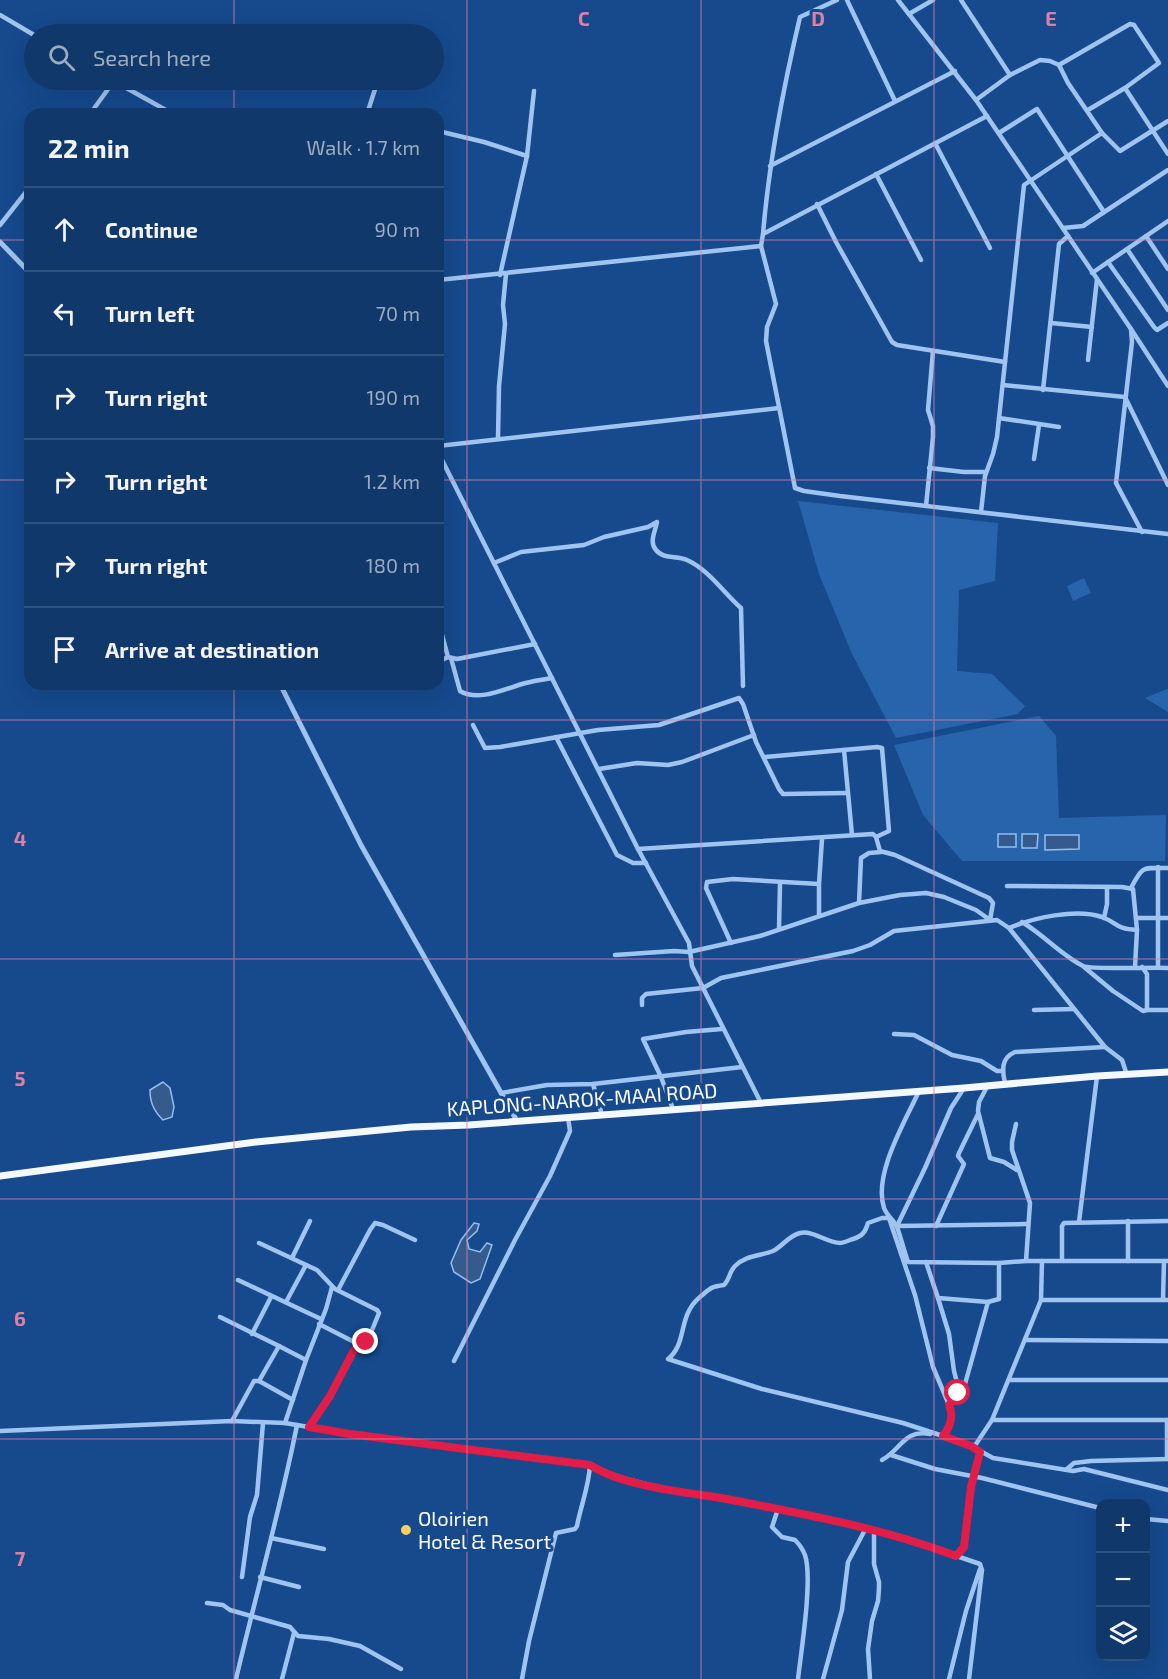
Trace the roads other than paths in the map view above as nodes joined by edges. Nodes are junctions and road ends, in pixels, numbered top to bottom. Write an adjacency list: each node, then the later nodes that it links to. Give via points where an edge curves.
1 (837, 0): 33 (street, via 800,17)
2 (847, 0): 18 (street)
3 (898, 0): 6 (street)
4 (933, 0): 6 (street)
5 (961, 0): 11 (street)
6 (909, 14): 10 (street)
7 (0, 15): 8 (street)
8 (24, 29)
9 (1059, 65): 11 (street, via 1040,60); 12 (street, via 1134,25 1159,63); 22 (street)
10 (954, 71): 17 (street); 18 (street)
11 (1010, 75): 17 (street)
12 (1125, 88): 22 (street); 25 (street)
13 (106, 90): 19 (street)
14 (131, 90): 20 (street)
15 (375, 90): 21 (street)
16 (534, 92): 31 (street)
17 (976, 100): 23 (street)
18 (895, 101): 33 (street)
19 (94, 108)
20 (162, 108)
21 (369, 108)
22 (1088, 110): 27 (street)
23 (987, 116): 28 (street); 29 (street)
24 (1168, 121): 25 (street)
25 (1153, 131): 27 (street, via 1120,151); 30 (street)
26 (444, 132): 31 (street)
27 (1102, 133): 32 (street)
28 (999, 134): 32 (street, via 1037,109); 36 (street)
29 (935, 143): 35 (street); 48 (street)
30 (1168, 154)
31 (527, 156): 55 (street)
32 (1068, 156): 36 (street); 39 (street)
33 (770, 165): 43 (street)
34 (1168, 170): 39 (street)
35 (876, 174): 38 (street); 50 (street)
36 (1030, 180): 42 (street); 65 (street, via 1023,188)
37 (24, 195): 41 (street)
38 (818, 204): 43 (street); 63 (street, via 892,342)
39 (1104, 212): 42 (street, via 1080,228)
40 (1168, 221): 45 (street)
41 (0, 225)
42 (1063, 228): 44 (street)
43 (763, 234): 47 (street)
44 (1068, 236): 54 (street); 59 (street, via 1059,244)
45 (1146, 236): 49 (street); 53 (street)
46 (0, 242): 52 (street)
47 (761, 246): 55 (street); 70 (street, via 776,304 766,327 766,341)
48 (990, 248)
49 (1126, 249): 51 (street); 58 (street)
50 (921, 260)
51 (1108, 262): 54 (street); 60 (street, via 1154,327 1157,330)
52 (24, 267)
53 (1168, 269)
54 (1092, 273): 56 (street)
55 (503, 275): 57 (street); 74 (street, via 505,324)
56 (1097, 279): 61 (street); 62 (street)
57 (444, 280)
58 (1168, 310)
59 (1051, 323): 61 (street); 68 (street)
60 (1168, 323)
61 (1092, 327): 64 (street)
62 (1131, 329): 67 (street); 69 (street)
63 (933, 351): 65 (street); 78 (street, via 928,405 933,426)
64 (1088, 360)
65 (1005, 362): 66 (street)
66 (1003, 385): 68 (street); 71 (street)
67 (1168, 386)
68 (1043, 390): 69 (street)
69 (1125, 397): 80 (street); 83 (street, via 1116,483)
70 (779, 408): 74 (street); 81 (street, via 795,488)
71 (999, 418): 72 (street); 79 (street)
72 (1039, 425): 73 (street); 76 (street)
73 (1059, 427)
74 (498, 438): 75 (street)
75 (444, 445)
76 (1034, 459)
77 (444, 464): 85 (street)
78 (929, 468): 79 (street); 81 (street)
79 (986, 472): 82 (street)
80 (1168, 485)
81 (926, 506): 82 (street)
82 (981, 512): 83 (street)
83 (1143, 532): 84 (street)
84 (1168, 534)
85 (494, 563): 87 (street); 91 (street, via 521,552 584,545 657,522 653,545 660,554 694,564 741,608)
86 (444, 640): 88 (street)
87 (535, 644): 88 (street); 90 (street)
88 (450, 658): 89 (street); 90 (street, via 464,693 503,692)
89 (444, 660)
90 (552, 678): 94 (street)
91 (743, 686)
92 (283, 690): 153 (street, via 361,844)
93 (473, 725): 96 (street, via 485,748)
94 (579, 733): 95 (street, via 659,725 739,698); 96 (street); 99 (street)
95 (754, 735): 98 (street); 99 (street, via 682,762)
96 (556, 737): 106 (street, via 617,855 633,863)
97 (844, 750): 98 (street); 100 (street); 102 (street, via 882,748 889,831)
98 (765, 757): 100 (street, via 783,794)
99 (599, 769): 104 (street)
100 (847, 793): 101 (street)
101 (852, 835): 102 (street); 103 (street)
102 (876, 837): 105 (street)
103 (822, 839): 104 (street); 110 (street)
104 (638, 849): 106 (street)
105 (882, 852): 114 (street, via 861,858); 120 (street, via 989,898 993,903)
106 (646, 863): 126 (street, via 689,943)
107 (1158, 867): 108 (street); 113 (street, via 1141,870); 118 (street)
108 (1168, 868)
109 (780, 883): 110 (street); 123 (street); 125 (street, via 733,879 707,882 706,888)
110 (819, 884): 115 (street)
111 (1007, 886): 112 (street)
112 (1107, 887): 113 (street); 116 (street)
113 (1131, 888): 117 (street)
114 (859, 903): 115 (street); 120 (street, via 933,894 976,910)
115 (819, 915): 123 (street)
116 (1104, 918): 121 (street, via 1063,915); 124 (street, via 1123,929)
117 (1136, 918): 118 (street); 124 (street)
118 (1159, 918): 119 (street); 131 (street)
119 (1168, 918)
120 (990, 920): 122 (street); 133 (street, via 894,931 862,948 721,978)
121 (1022, 922): 122 (street); 128 (street)
122 (1009, 928): 135 (street)
123 (779, 929): 125 (street)
124 (1137, 930): 129 (street)
125 (731, 943): 126 (street)
126 (689, 952): 127 (street); 133 (street)
127 (615, 955)
128 (1082, 966): 129 (street); 137 (street, via 1113,991)
129 (1135, 967): 130 (street)
130 (1142, 967): 131 (street); 137 (street, via 1147,974)
131 (1158, 968): 132 (street)
132 (1168, 968)
133 (703, 988): 134 (street, via 646,994); 139 (street)
134 (642, 1005)
135 (1074, 1009): 136 (street); 141 (street)
136 (1034, 1010)
137 (1147, 1010): 138 (street)
138 (1168, 1010)
139 (722, 1029): 142 (street); 147 (street, via 643,1039)
140 (894, 1034): 143 (street, via 914,1035 952,1055 981,1061)
141 (1105, 1047): 143 (street, via 1015,1052 1007,1056); 145 (street, via 1122,1060)
142 (742, 1066): 147 (street); 154 (street)
143 (1002, 1071): 148 (street)
144 (1168, 1072): 145 (highway, KAPLONG-NAROK-MAAI ROAD)
145 (1127, 1075): 146 (highway, KAPLONG-NAROK-MAAI ROAD)
146 (1097, 1076): 148 (highway, KAPLONG-NAROK-MAAI ROAD); 167 (street)
147 (661, 1077): 149 (street); 155 (street)
148 (1005, 1083): 150 (highway, KAPLONG-NAROK-MAAI ROAD)
149 (593, 1084): 153 (street, via 547,1085); 156 (street)
150 (988, 1085): 151 (highway, KAPLONG-NAROK-MAAI ROAD); 157 (street)
151 (964, 1088): 152 (highway, KAPLONG-NAROK-MAAI ROAD); 169 (street)
152 (919, 1091): 154 (highway, KAPLONG-NAROK-MAAI ROAD); 163 (street, via 885,1165 883,1200)
153 (501, 1093): 159 (street)
154 (760, 1103): 155 (highway, KAPLONG-NAROK-MAAI ROAD)
155 (673, 1109): 156 (highway, KAPLONG-NAROK-MAAI ROAD)
156 (602, 1114): 158 (highway, KAPLONG-NAROK-MAAI ROAD)
157 (978, 1114): 161 (street, via 990,1158); 170 (street, via 958,1156 964,1164 961,1174)
158 (568, 1117): 159 (highway, KAPLONG-NAROK-MAAI ROAD); 199 (street, via 570,1131 550,1176)
159 (517, 1121): 162 (highway, KAPLONG-NAROK-MAAI ROAD, via 256,1142)
160 (1017, 1124): 161 (street, via 1012,1142)
161 (1017, 1170): 168 (street, via 1030,1203)
162 (0, 1176)
163 (889, 1218): 169 (street); 205 (street, via 915,1295 933,1367); 214 (street, via 868,1223 865,1232 841,1243 804,1232 787,1238 774,1250 740,1262 724,1285 714,1286 692,1303 677,1350 668,1359 762,1389)
164 (310, 1221): 173 (street)
165 (1128, 1221): 166 (street); 167 (street); 177 (street)
166 (1168, 1221)
167 (1079, 1222): 174 (street, via 1063,1224)
168 (1027, 1224): 170 (street); 175 (street)
169 (897, 1226): 170 (street); 179 (street, via 908,1262)
170 (936, 1226)
171 (415, 1240): 184 (street, via 375,1223)
172 (259, 1243): 173 (street)
173 (292, 1258): 181 (street)
174 (1062, 1260): 176 (street); 177 (street)
175 (1026, 1261): 176 (street); 180 (street)
176 (1042, 1261): 187 (street)
177 (1128, 1261): 178 (street)
178 (1166, 1261): 188 (street)
179 (926, 1262): 180 (street); 186 (street)
180 (999, 1263): 190 (street, via 1000,1297)
181 (306, 1265): 183 (street, via 320,1272); 189 (street)
182 (238, 1280): 185 (street)
183 (332, 1287): 184 (street); 192 (street)
184 (338, 1290): 196 (street, via 379,1312 368,1340)
185 (271, 1297): 189 (street); 193 (street)
186 (938, 1298): 190 (street); 203 (street)
187 (1041, 1300): 188 (street); 194 (street)
188 (1165, 1300)
189 (286, 1302): 192 (street)
190 (988, 1302): 203 (street)
191 (220, 1317): 193 (street)
192 (320, 1322): 196 (street); 198 (street)
193 (252, 1334): 197 (street)
194 (1025, 1340): 195 (street); 200 (street)
195 (1168, 1341)
196 (360, 1345): 212 (street)
197 (279, 1346): 198 (street); 202 (street)
198 (306, 1360): 204 (street)
199 (454, 1361)
200 (1009, 1380): 201 (street); 206 (street)
201 (1168, 1380)
202 (259, 1381): 204 (street); 208 (street, via 249,1387)
203 (960, 1394): 205 (street)
204 (293, 1400): 210 (street)
205 (949, 1405): 214 (street, via 951,1419)
206 (992, 1420): 207 (street); 215 (street)
207 (1168, 1420): 218 (street)
208 (232, 1421): 209 (street); 213 (street)
209 (263, 1423): 210 (street); 234 (street, via 257,1495)
210 (285, 1424): 211 (street)
211 (297, 1425): 212 (street); 230 (street)
212 (309, 1427): 220 (street)
213 (0, 1431)
214 (943, 1436): 215 (street); 217 (street, via 923,1433 908,1437)
215 (971, 1446): 216 (street)
216 (980, 1452): 221 (street, via 1010,1462); 222 (street)
217 (891, 1455): 219 (street); 222 (street)
218 (1167, 1459): 221 (street, via 1091,1461 1074,1463)
219 (882, 1460)
220 (590, 1465): 225 (street, via 603,1473 664,1489); 243 (street, via 578,1526 556,1533)
221 (1067, 1469): 223 (street, via 1084,1469)
222 (974, 1477): 224 (street); 232 (street, via 964,1547)
223 (1168, 1490)
224 (1096, 1507)
225 (778, 1509): 228 (street); 244 (street, via 772,1527 782,1537 795,1540 806,1561 806,1607)
226 (1150, 1519): 227 (street)
227 (1168, 1521)
228 (866, 1528): 229 (street); 245 (street, via 848,1562 842,1610)
229 (874, 1530): 232 (street); 246 (street, via 879,1589 868,1649)
230 (271, 1538): 231 (street); 235 (street)
231 (324, 1549)
232 (956, 1556): 233 (street)
233 (982, 1567): 247 (street, via 966,1611); 248 (street)
234 (242, 1577)
235 (260, 1577): 236 (street); 238 (street)
236 (299, 1587)
237 (207, 1603): 238 (street)
238 (251, 1616): 239 (street, via 290,1627); 241 (street)
239 (294, 1633): 240 (street, via 360,1646); 242 (street)
240 (401, 1669)
241 (236, 1679)
242 (282, 1679)
243 (522, 1679)
244 (798, 1679)
245 (823, 1679)
246 (870, 1679)
247 (950, 1679)
248 (969, 1679)

